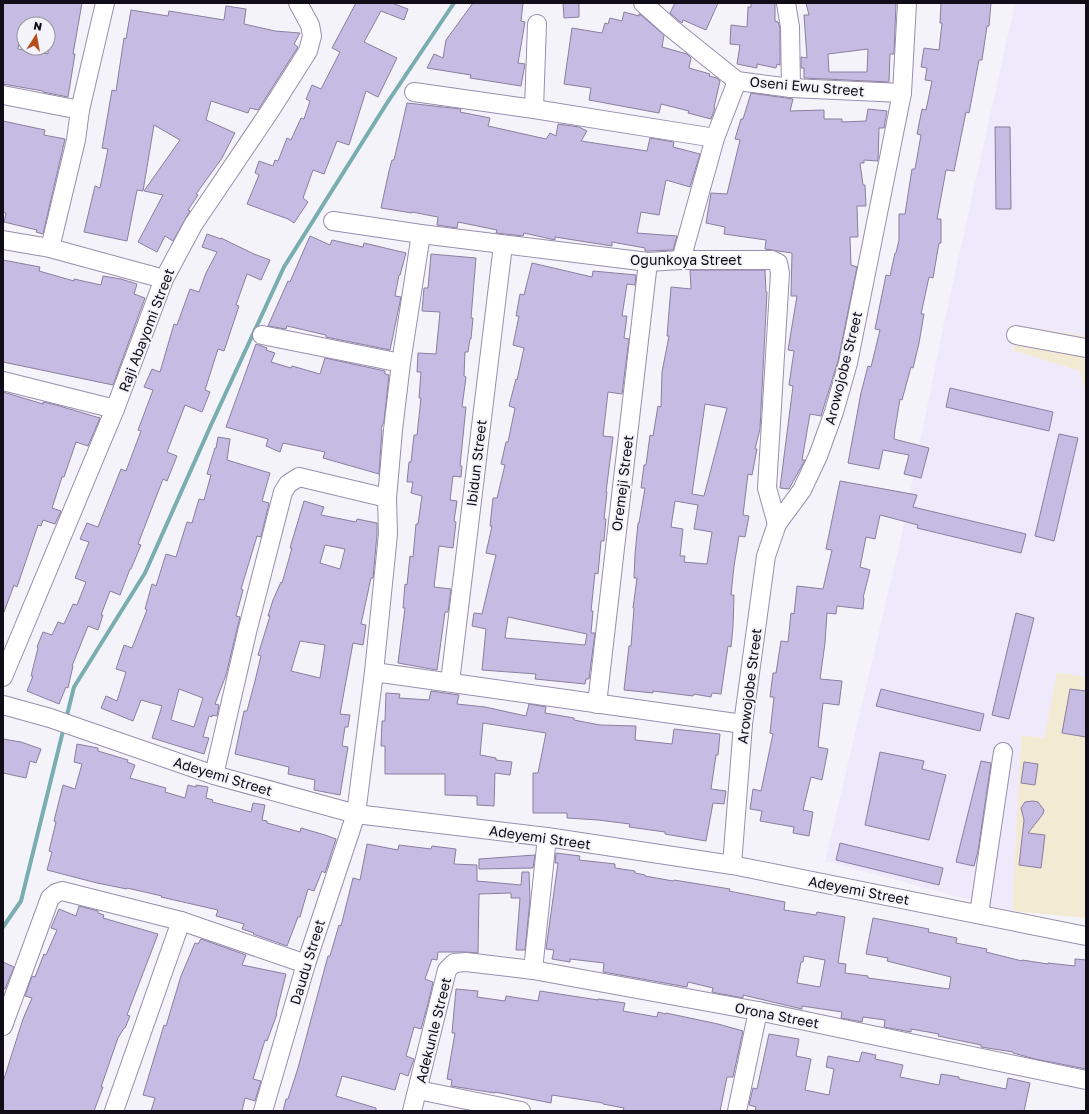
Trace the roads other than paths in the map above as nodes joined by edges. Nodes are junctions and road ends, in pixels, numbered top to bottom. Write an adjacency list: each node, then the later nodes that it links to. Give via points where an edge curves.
1 (105, 3): 13 (street)
2 (298, 3): 22 (street, Raji Abayomi Street, via 310,25 312,36 308,51 193,225)
3 (643, 3): 7 (street, Oseni Ewu Street)
4 (786, 3): 8 (street, via 790,27)
5 (907, 3): 10 (street, Arowojobe Street)
6 (537, 24): 12 (street)
7 (736, 80): 8 (street, Oseni Ewu Street); 14 (street)
8 (791, 88): 10 (street, Oseni Ewu Street)
9 (414, 92): 12 (street)
10 (902, 93): 30 (street, Arowojobe Street, via 842,387 818,456 802,490)
11 (3, 95): 13 (street)
12 (534, 109): 14 (street)
13 (80, 110): 19 (street, via 76,140)
14 (715, 138): 20 (street)
15 (333, 221): 16 (street, Ogunkoya Street)
16 (421, 234): 18 (street, Ogunkoya Street); 26 (street, Daudu Street)
17 (3, 240): 19 (street)
18 (503, 245): 21 (street, Ogunkoya Street); 33 (street, Ibidun Street)
19 (50, 248): 22 (street)
20 (681, 260): 21 (street, Ogunkoya Street); 30 (street, Ogunkoya Street, via 772,260 778,263 780,273 767,488)
21 (648, 262): 34 (street, Oremeji Street)
22 (164, 279): 28 (street, Raji Abayomi Street)
23 (262, 335): 26 (street)
24 (1016, 335): 25 (street)
25 (1086, 348)
26 (401, 363): 29 (street, Daudu Street)
27 (3, 381): 28 (street)
28 (115, 409): 32 (street, Raji Abayomi Street)
29 (387, 498): 31 (street, Daudu Street, via 388,534); 38 (street, via 299,477 288,484 283,492)
30 (777, 524): 36 (street, Arowojobe Street, via 766,556)
31 (374, 672): 33 (street); 39 (street, Daudu Street)
32 (3, 677)
33 (450, 682): 34 (street)
34 (597, 704): 36 (street)
35 (3, 705): 38 (street, Adeyemi Street, via 50,718)
36 (743, 724): 41 (street, Arowojobe Street)
37 (1003, 752): 42 (street)
38 (214, 775): 39 (street, Adeyemi Street)
39 (356, 814): 40 (street, Adeyemi Street); 46 (street, Daudu Street)
40 (547, 837): 41 (street, Adeyemi Street); 47 (street)
41 (732, 865): 42 (street, Adeyemi Street)
42 (979, 914): 44 (street, Adeyemi Street)
43 (181, 921): 46 (street); 49 (street, via 72,893 56,893 50,898); 52 (street)
44 (1086, 936)
45 (466, 962): 47 (street, Orona Street); 51 (street, Adekunle Street, via 454,963 447,970)
46 (306, 964): 53 (street, Daudu Street)
47 (533, 970): 48 (street, Orona Street)
48 (758, 1011): 50 (street, Orona Street); 56 (street)
49 (3, 1026)
50 (1086, 1080)
51 (418, 1090): 54 (street, Adekunle Street); 55 (street)
52 (114, 1111)
53 (263, 1111)
54 (412, 1111)
55 (521, 1111)
56 (737, 1111)

